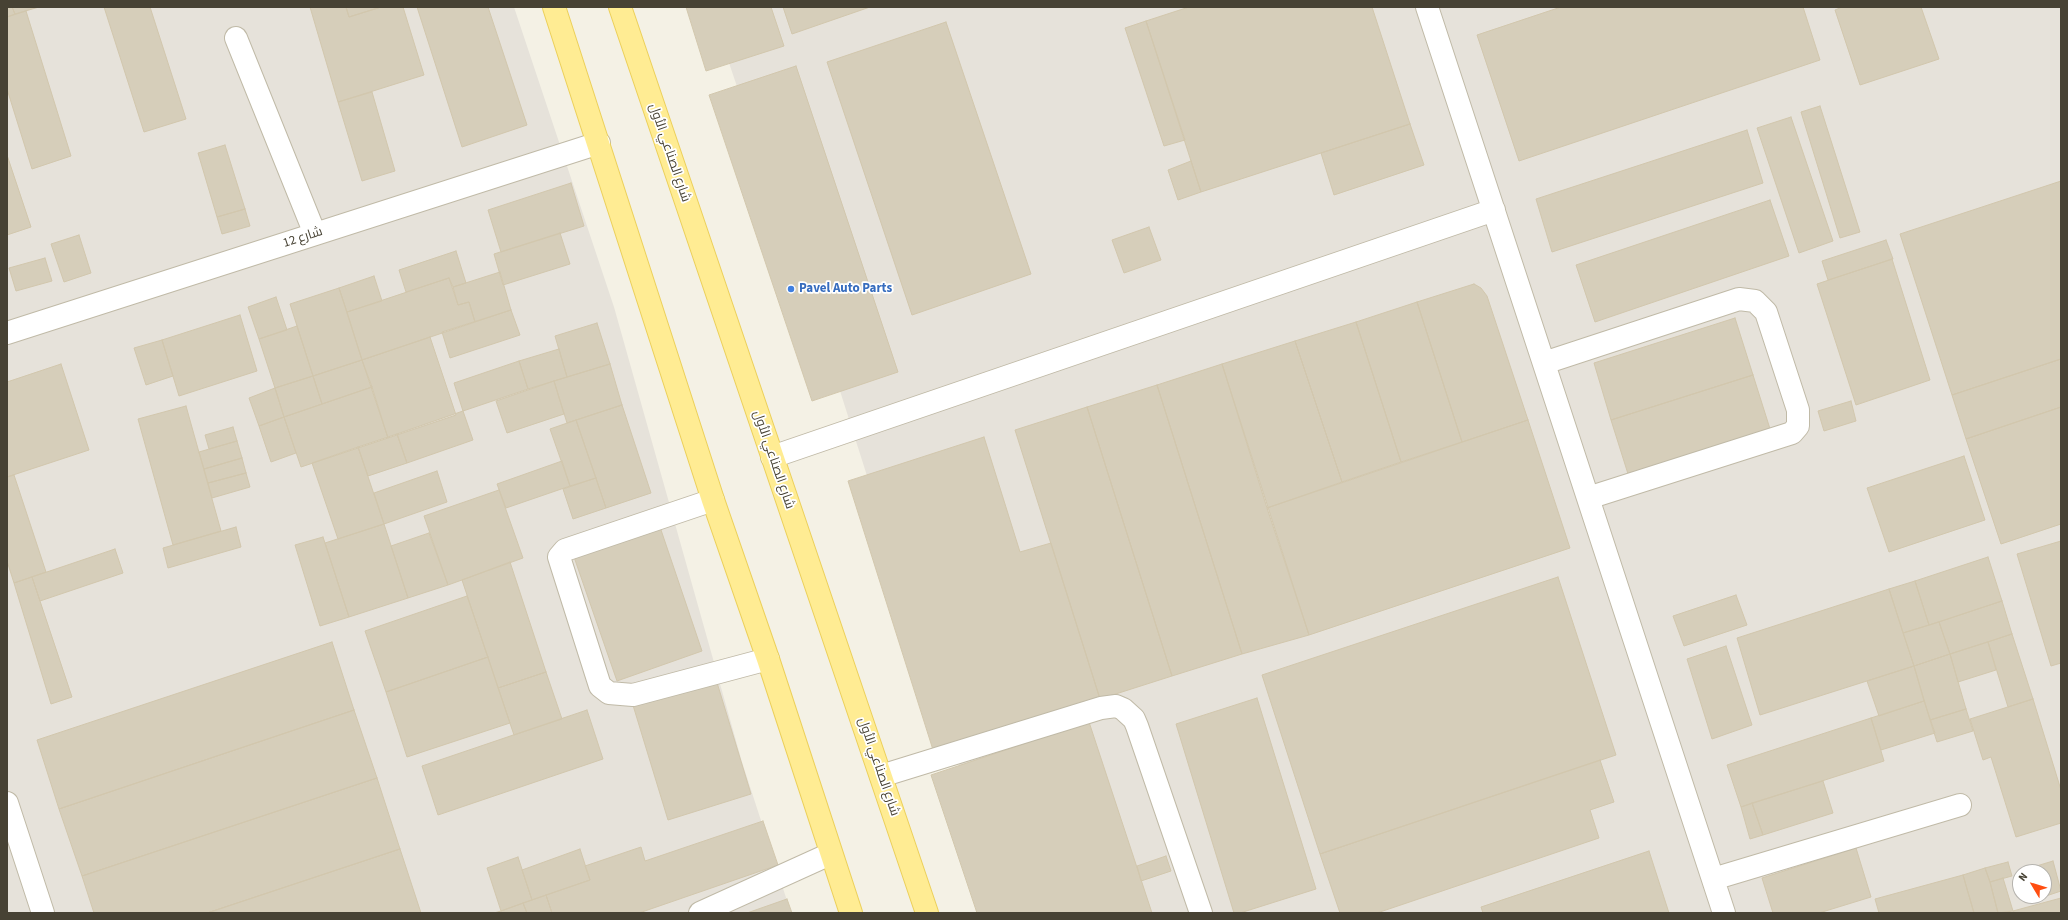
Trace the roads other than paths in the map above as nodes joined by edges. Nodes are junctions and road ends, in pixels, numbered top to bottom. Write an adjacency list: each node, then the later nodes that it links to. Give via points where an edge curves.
1 (554, 7): 5 (main road)
2 (620, 7): 10 (main road, شارع الصناعي الأول)
3 (1427, 7): 6 (street)
4 (236, 38): 7 (street)
5 (599, 143): 7 (street, شارع 12); 12 (main road)
6 (1494, 210): 9 (street); 10 (street)
7 (315, 234): 8 (street, شارع 12)
8 (7, 333)
9 (1544, 363): 11 (street); 11 (street, via 1739,300 1755,301 1766,312 1798,410 1798,426 1792,433)
10 (772, 457): 14 (main road, شارع الصناعي الأول)
11 (1588, 498): 18 (street)
12 (713, 500): 13 (main road); 13 (street, via 565,550 559,557 600,686 609,693 633,695)
13 (768, 659): 17 (main road)
14 (881, 776): 22 (main road, شارع الصناعي الأول); 23 (street, via 1101,708 1116,706 1134,719 1137,726)
15 (7, 803): 19 (street)
16 (1960, 805): 18 (street)
17 (830, 854): 20 (street); 21 (main road)
18 (1713, 879): 24 (street)
19 (43, 913)
20 (700, 913)
21 (851, 913)
22 (927, 913)
23 (1201, 913)
24 (1724, 913)

